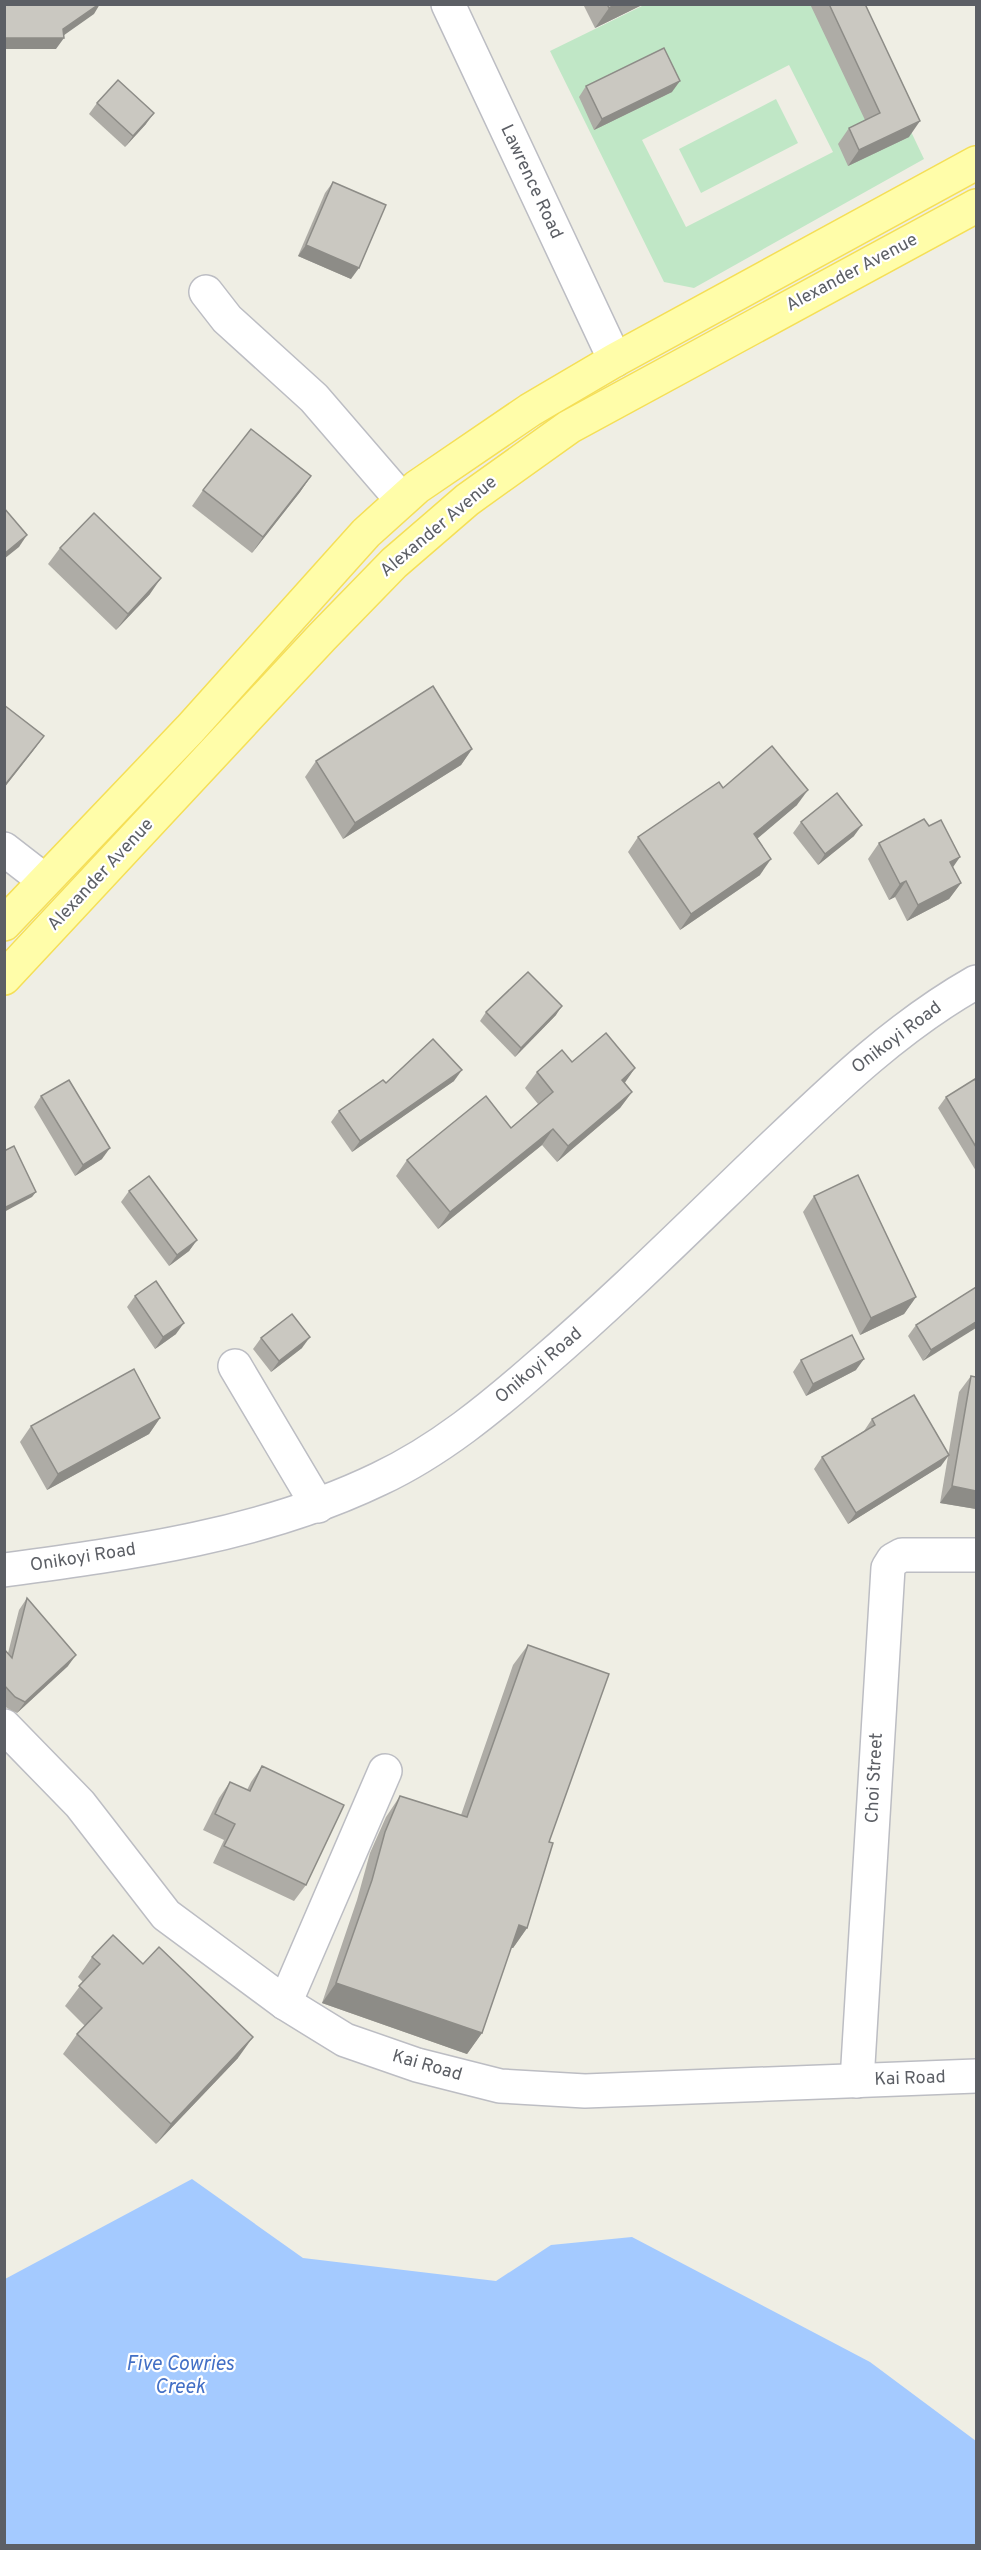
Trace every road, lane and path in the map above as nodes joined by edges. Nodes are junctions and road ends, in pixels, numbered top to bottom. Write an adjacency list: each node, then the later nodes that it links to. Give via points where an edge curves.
1 (448, 4): 5 (street, Lawrence Road)
2 (976, 163): 5 (main road, Alexander Avenue)
3 (976, 206): 10 (main road, Alexander Avenue, via 569,427 467,500 394,563 322,637)
4 (206, 292): 6 (street, via 227,319 314,398)
5 (615, 360): 6 (main road, Alexander Avenue, via 530,410)
6 (402, 500): 8 (main road, Alexander Avenue, via 366,533 190,729)
7 (4, 849): 8 (street)
8 (44, 880): 9 (main road, Alexander Avenue)
9 (4, 924)
10 (4, 978)
11 (976, 982): 13 (street, Onikoyi Road, via 911,1023 856,1067 591,1322 512,1390 452,1436 381,1478)
12 (235, 1366): 13 (street)
13 (318, 1506): 15 (street, Onikoyi Road, via 253,1525 116,1555)
14 (976, 1554): 20 (street, Choi Street, via 902,1555 888,1568)
15 (4, 1570)
16 (4, 1726): 18 (street, Kai Road, via 80,1804 166,1915)
17 (385, 1771): 18 (street)
18 (285, 2003): 20 (street, Kai Road, via 345,2040 417,2065 500,2085 585,2091)
19 (976, 2076): 20 (street, Kai Road)
20 (857, 2081)

